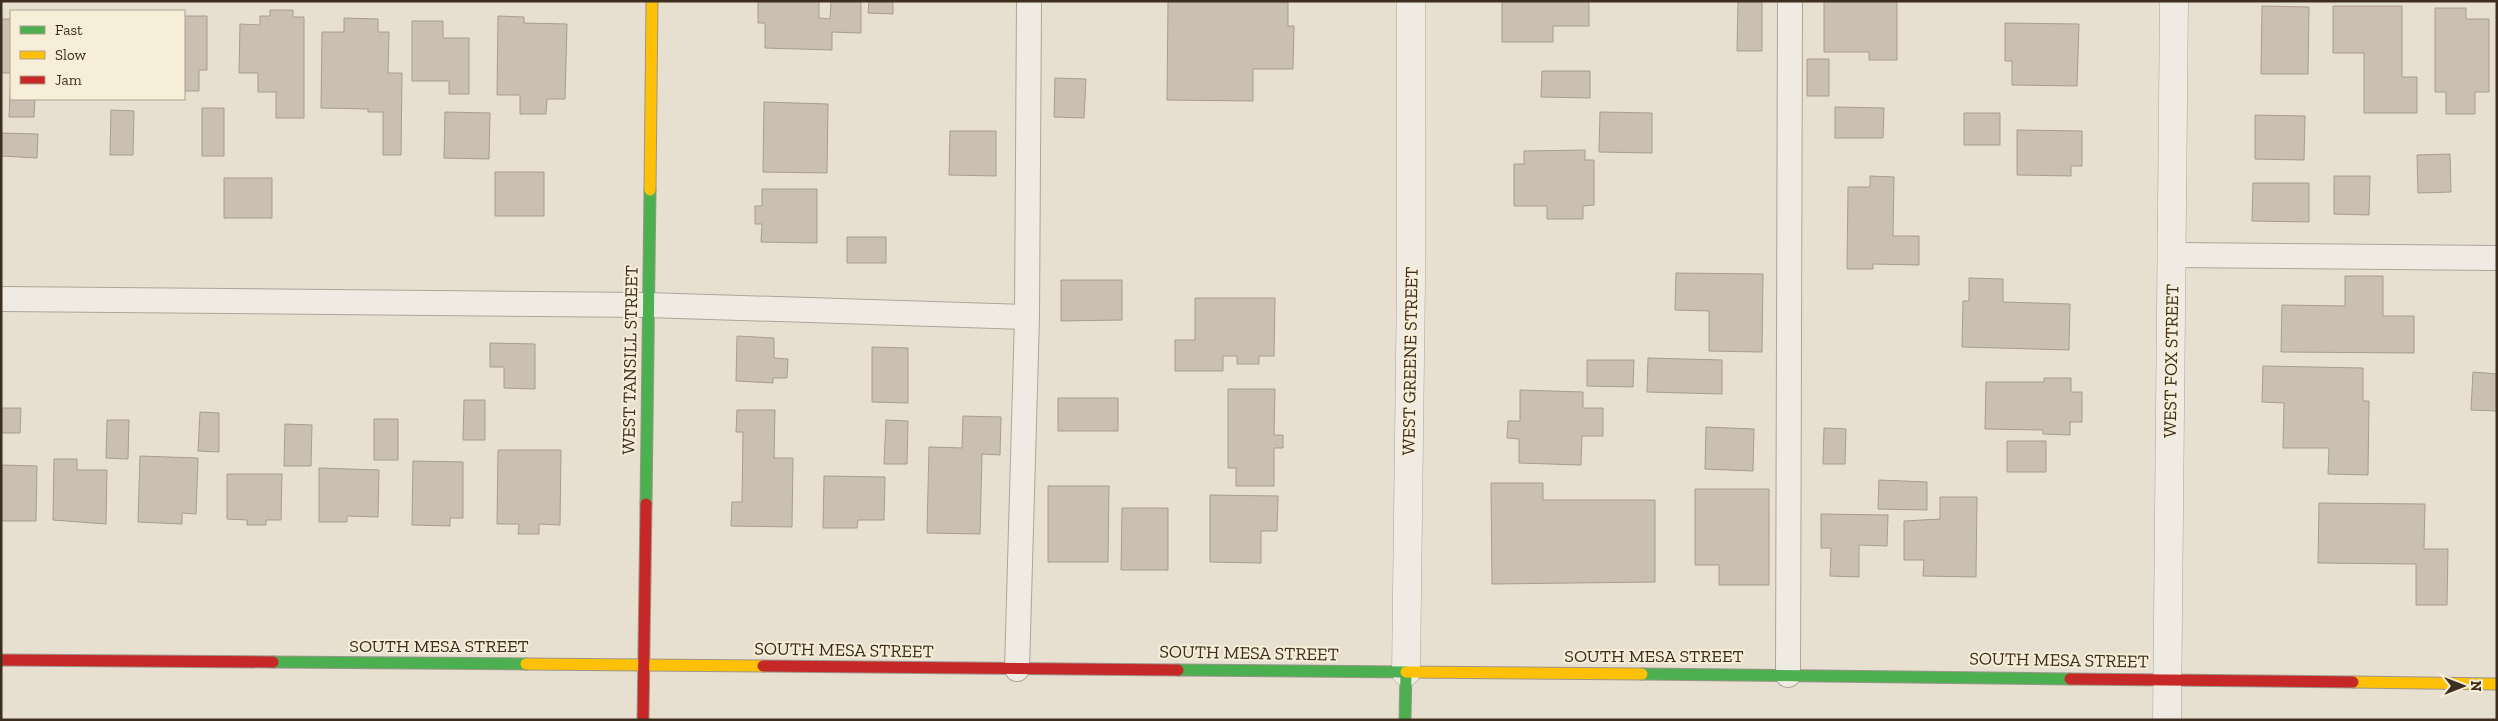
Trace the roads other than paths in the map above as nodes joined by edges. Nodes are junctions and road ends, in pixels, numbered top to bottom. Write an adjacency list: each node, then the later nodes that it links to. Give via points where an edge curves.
1 (652, 1): 9 (street, WEST TANSILL STREET)
2 (1029, 1): 10 (lane)
3 (1411, 1): 14 (street, WEST GREENE STREET)
4 (1790, 1): 15 (lane)
5 (2174, 1): 6 (street, WEST FOX STREET)
6 (2172, 255): 7 (lane); 16 (street, WEST FOX STREET)
7 (2497, 258)
8 (1, 299): 9 (lane)
9 (648, 305): 10 (lane); 12 (street, WEST TANSILL STREET)
10 (1026, 317): 13 (lane)
11 (1, 660): 12 (street, SOUTH MESA STREET)
12 (643, 665): 13 (street, SOUTH MESA STREET); 18 (street, WEST TANSILL STREET)
13 (1017, 669): 14 (street, SOUTH MESA STREET)
14 (1406, 672): 15 (street, SOUTH MESA STREET); 19 (street, WEST GREENE STREET)
15 (1788, 675): 16 (street, SOUTH MESA STREET)
16 (2168, 679): 17 (street, SOUTH MESA STREET); 20 (street, WEST FOX STREET)
17 (2497, 684)
18 (643, 720)
19 (1406, 720)
20 (2167, 720)

